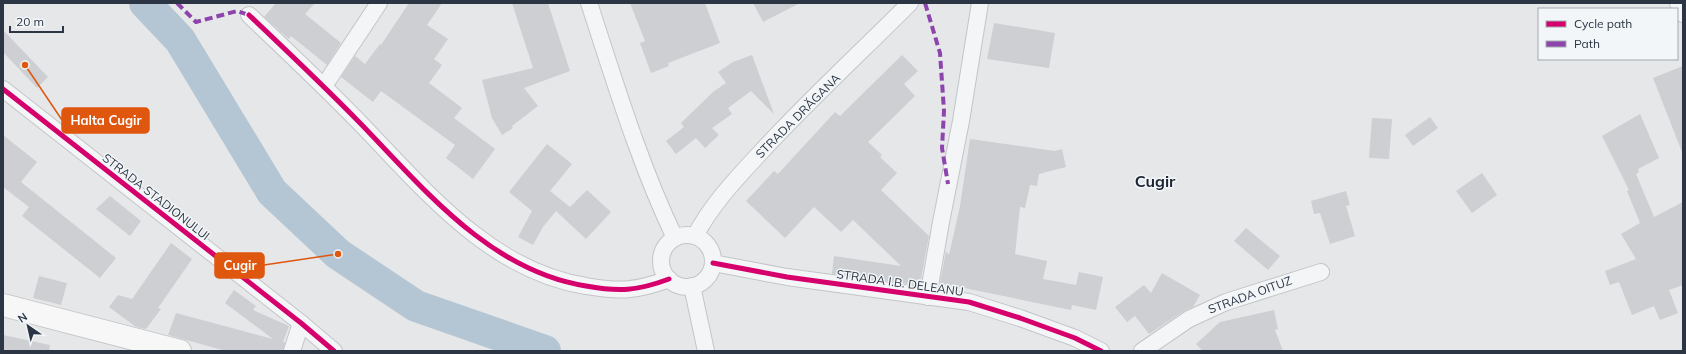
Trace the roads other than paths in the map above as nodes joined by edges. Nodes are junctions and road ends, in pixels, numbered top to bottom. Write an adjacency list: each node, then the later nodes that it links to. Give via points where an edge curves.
1 (379, 3): 8 (street)
2 (589, 3): 11 (street, via 628,122)
3 (910, 3): 10 (street, STRADA DRĂGANA, via 768,145 723,194)
4 (980, 3): 16 (street)
5 (1678, 3): 6 (street)
6 (1683, 14)
7 (249, 15): 8 (street)
8 (324, 86): 14 (street, via 432,197 477,237 518,263 569,284 604,289 630,290)
9 (3, 89): 18 (street, STRADA STADIONULUI)
10 (695, 236): 11 (street); 12 (street, via 709,247)
11 (674, 238): 14 (street, via 664,250 662,258 662,265)
12 (713, 263): 15 (street, via 707,278); 16 (street, STRADA I.B. DELEANU, via 787,277)
13 (1321, 272): 24 (street, STRADA OITUZ, via 1226,302 1189,319)
14 (669, 279): 15 (street, via 680,286)
15 (692, 286): 22 (street)
16 (928, 297): 23 (street, STRADA I.B. DELEANU, via 969,302 1076,338)
17 (3, 305): 19 (main road)
18 (301, 323): 20 (street); 21 (street, STRADA STADIONULUI)
19 (180, 351)
20 (292, 351)
21 (334, 351)
22 (706, 351)
23 (1101, 351)
24 (1142, 351)

